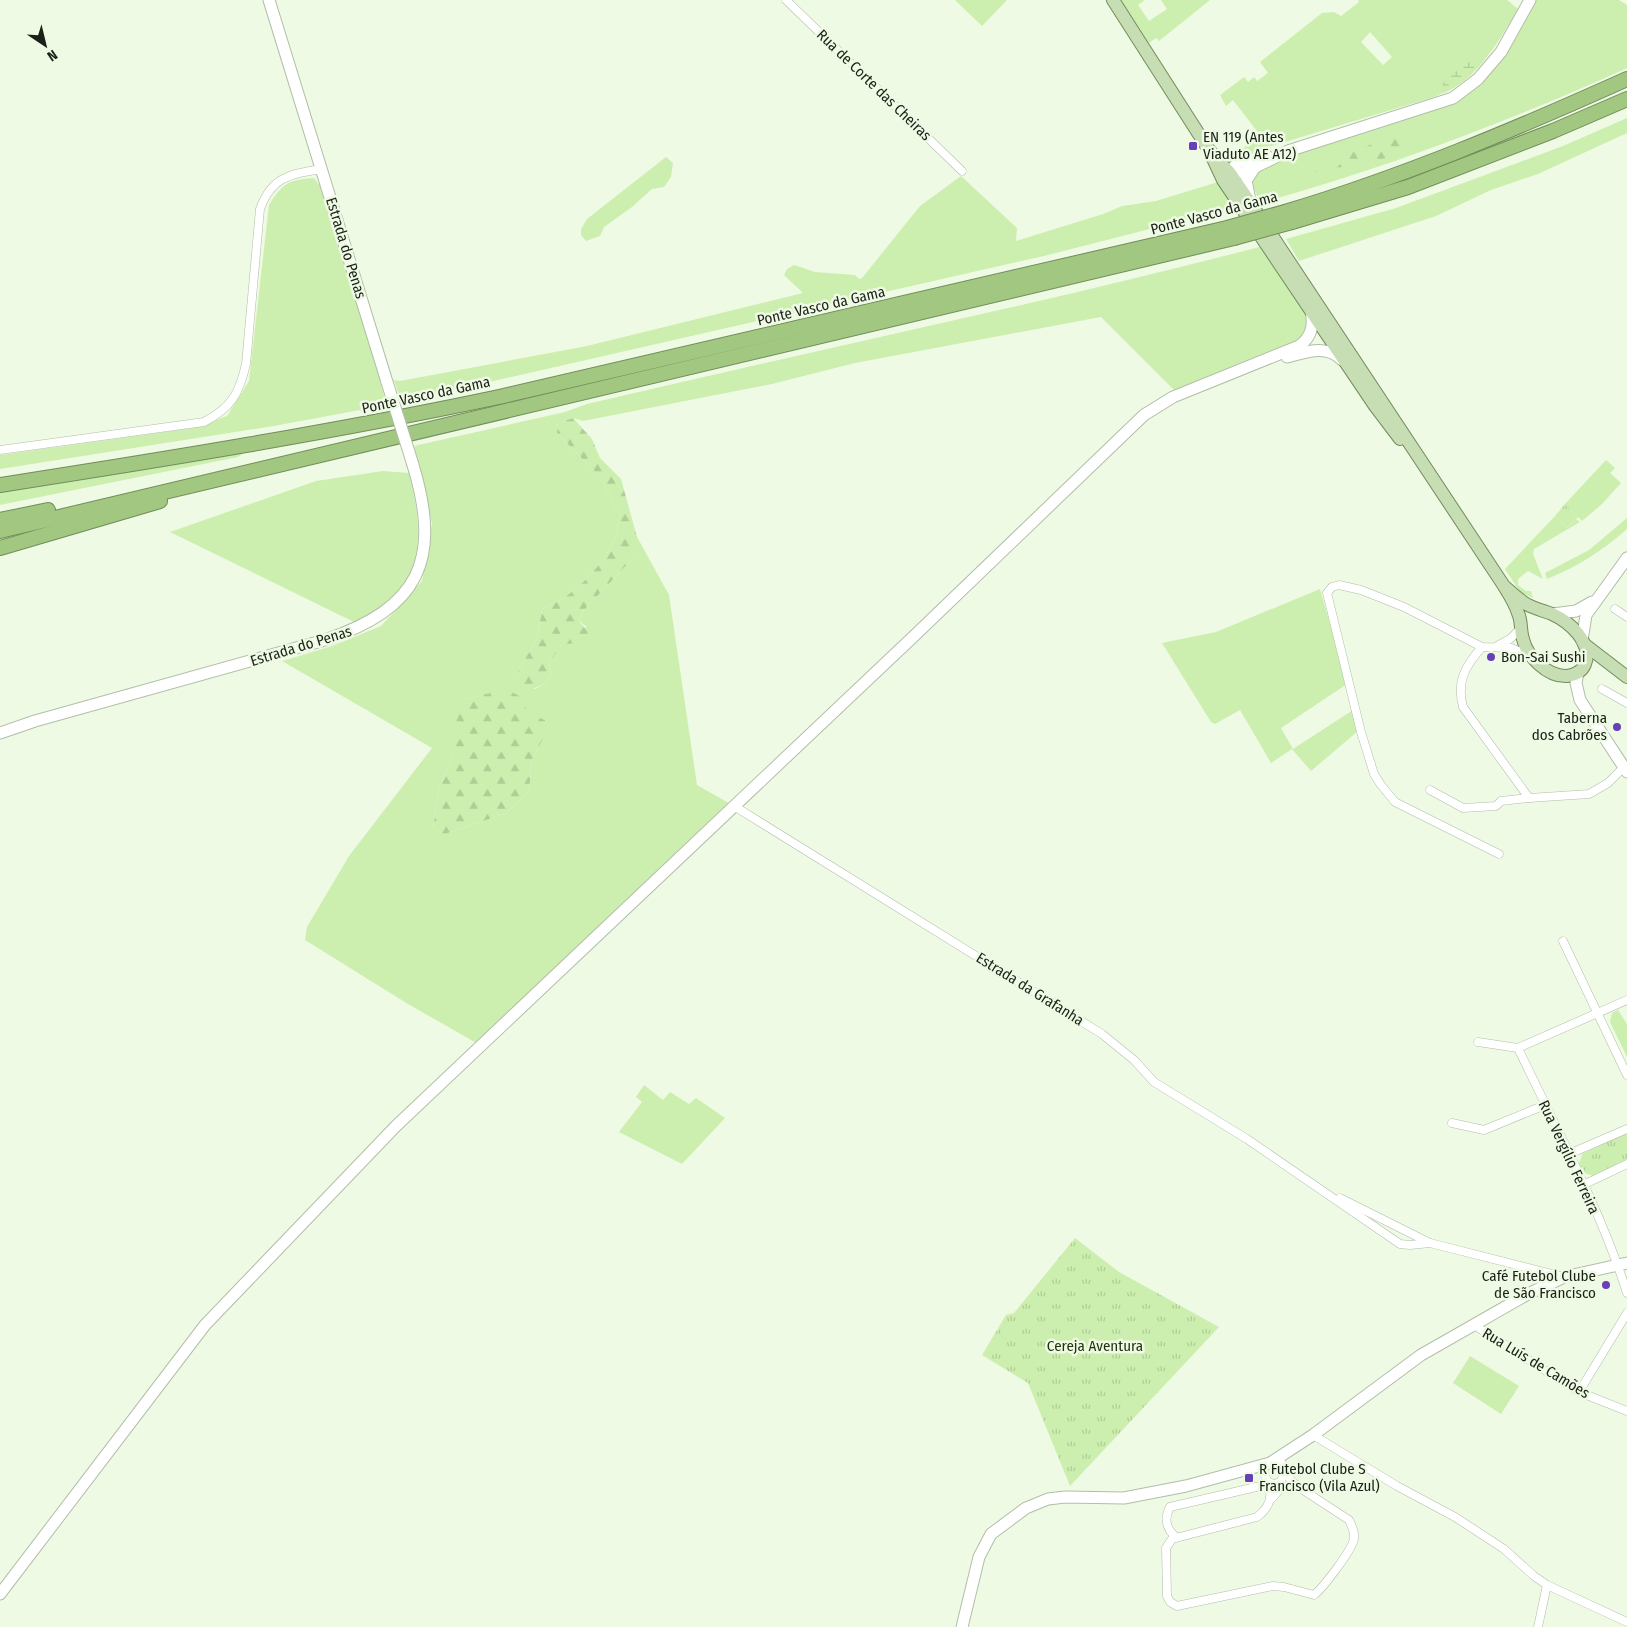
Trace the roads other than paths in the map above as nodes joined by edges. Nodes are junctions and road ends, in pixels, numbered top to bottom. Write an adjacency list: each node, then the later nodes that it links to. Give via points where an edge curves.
1 (268, 0): 9 (street, Estrada do Penas)
2 (786, 0): 10 (street, Rua de Corte das Cheiras)
3 (1113, 0): 11 (main road)
4 (1530, 0): 7 (street, via 1501,52 1478,79 1452,98)
5 (1627, 79): 13 (highway, Ponte Vasco da Gama)
6 (1627, 99): 13 (highway, Ponte Vasco da Gama, via 1408,187)
7 (1288, 152): 8 (street); 11 (street, via 1239,162)
8 (1257, 165): 11 (street); 12 (street, via 1246,181)
9 (322, 169): 23 (street, via 285,177 265,195 260,208 246,364 241,387 220,414 204,422); 46 (street, Estrada do Penas, bridge, via 413,466 424,514 424,551 411,584 402,597 379,617 350,632)
10 (962, 171)
11 (1226, 175): 12 (main road); 15 (main road)
12 (1251, 204): 16 (main road)
13 (1288, 217): 14 (highway, Ponte Vasco da Gama, bridge)
14 (1230, 233): 24 (highway, Ponte Vasco da Gama, via 1079,277); 25 (highway, Ponte Vasco da Gama, via 387,420 226,450)
15 (1311, 310): 17 (main road); 18 (street, via 1312,330 1308,339)
16 (1329, 320): 17 (street); 22 (main road)
17 (1329, 339): 18 (street, via 1314,339); 19 (street, via 1323,347); 20 (main road); 22 (street, via 1340,345)
18 (1299, 346): 21 (street)
19 (1311, 351): 20 (street, via 1333,352); 21 (street)
20 (1346, 365): 26 (main road)
21 (1240, 371): 50 (street, via 1168,399 1144,415)
22 (1384, 402): 26 (main road)
23 (0, 450)
24 (333, 450): 27 (highway, Ponte Vasco da Gama); 28 (highway, Ponte Vasco da Gama); 29 (highway, Ponte Vasco da Gama)
25 (0, 485)
26 (1449, 503): 31 (main road)
27 (0, 520)
28 (0, 531)
29 (0, 548)
30 (1627, 558): 32 (street)
31 (1504, 586): 34 (main road, via 1519,600); 37 (main road)
32 (1598, 595): 35 (street, via 1576,611); 38 (street, via 1586,615)
33 (1615, 610): 36 (street)
34 (1540, 611): 35 (main road); 37 (main road, via 1529,616)
35 (1553, 614): 38 (main road, via 1573,628)
36 (1627, 617)
37 (1522, 627): 40 (street); 41 (main road, via 1525,645)
38 (1583, 643): 42 (main road, via 1586,657); 43 (main road)
39 (1482, 647): 40 (street); 49 (street, via 1464,671 1460,690 1463,707); 51 (street, via 1404,607 1361,590 1339,585 1327,593 1361,732 1374,774 1381,785 1395,802)
40 (1496, 647): 41 (street, via 1511,648)
41 (1533, 657): 42 (main road, via 1559,675 1569,676)
42 (1581, 670): 43 (main road, via 1603,665); 47 (street, via 1576,683 1580,700)
43 (1621, 673)
44 (1602, 689): 45 (street)
45 (1627, 703)
46 (0, 733)
47 (1625, 769): 49 (street, via 1589,794)
48 (1430, 790): 49 (street, via 1463,808 1496,806 1501,801)
49 (1529, 798)
50 (734, 806): 64 (street, Estrada da Grafanha, via 1102,1034 1134,1060 1154,1082); 83 (street, via 396,1126 205,1326)
51 (1499, 854)
52 (1563, 941): 54 (street)
53 (1627, 1000): 54 (street)
54 (1598, 1013): 56 (street); 57 (street)
55 (1478, 1042): 56 (street)
56 (1518, 1048): 58 (street, Rua Vergílio Ferreira)
57 (1627, 1074)
58 (1545, 1105): 59 (street, via 1484,1130); 61 (street, Rua Vergílio Ferreira)
59 (1452, 1123)
60 (1627, 1129): 61 (street)
61 (1569, 1154): 63 (street, Rua Vergílio Ferreira)
62 (1627, 1164): 63 (street)
63 (1583, 1184): 66 (street, Rua Vergílio Ferreira)
64 (1316, 1185): 65 (street, Estrada da Grafanha); 65 (street, Estrada da Grafanha, via 1400,1244)
65 (1430, 1243): 67 (street, Estrada da Grafanha)
66 (1623, 1264): 67 (street); 68 (street, Rua Vergílio Ferreira)
67 (1564, 1276): 71 (street)
68 (1627, 1293)
69 (1627, 1313): 70 (street)
70 (1624, 1321): 72 (street)
71 (1474, 1325): 72 (street, Rua Luís de Camões); 74 (street, via 1421,1355)
72 (1579, 1392): 73 (street, Rua Luís de Camões)
73 (1627, 1410)
74 (1313, 1435): 75 (street); 82 (street, via 1455,1517 1504,1549)
75 (1279, 1458): 76 (street); 77 (street)
76 (1261, 1466): 78 (street); 85 (street, via 1124,1498 1065,1497 1026,1508 991,1534 979,1557)
77 (1286, 1472): 78 (street, via 1280,1482); 79 (street)
78 (1268, 1483): 80 (street); 81 (street, via 1170,1507 1166,1518 1168,1529)
79 (1297, 1486): 80 (street, via 1281,1488 1274,1492); 81 (street, via 1349,1520 1353,1527 1354,1540 1322,1589 1314,1595 1273,1586 1177,1606 1167,1596 1166,1548)
80 (1272, 1498): 81 (street, via 1257,1517)
81 (1176, 1537)
82 (1548, 1585): 84 (street); 86 (street)
83 (0, 1594)
84 (1627, 1622)
85 (962, 1627)
86 (1538, 1627)

